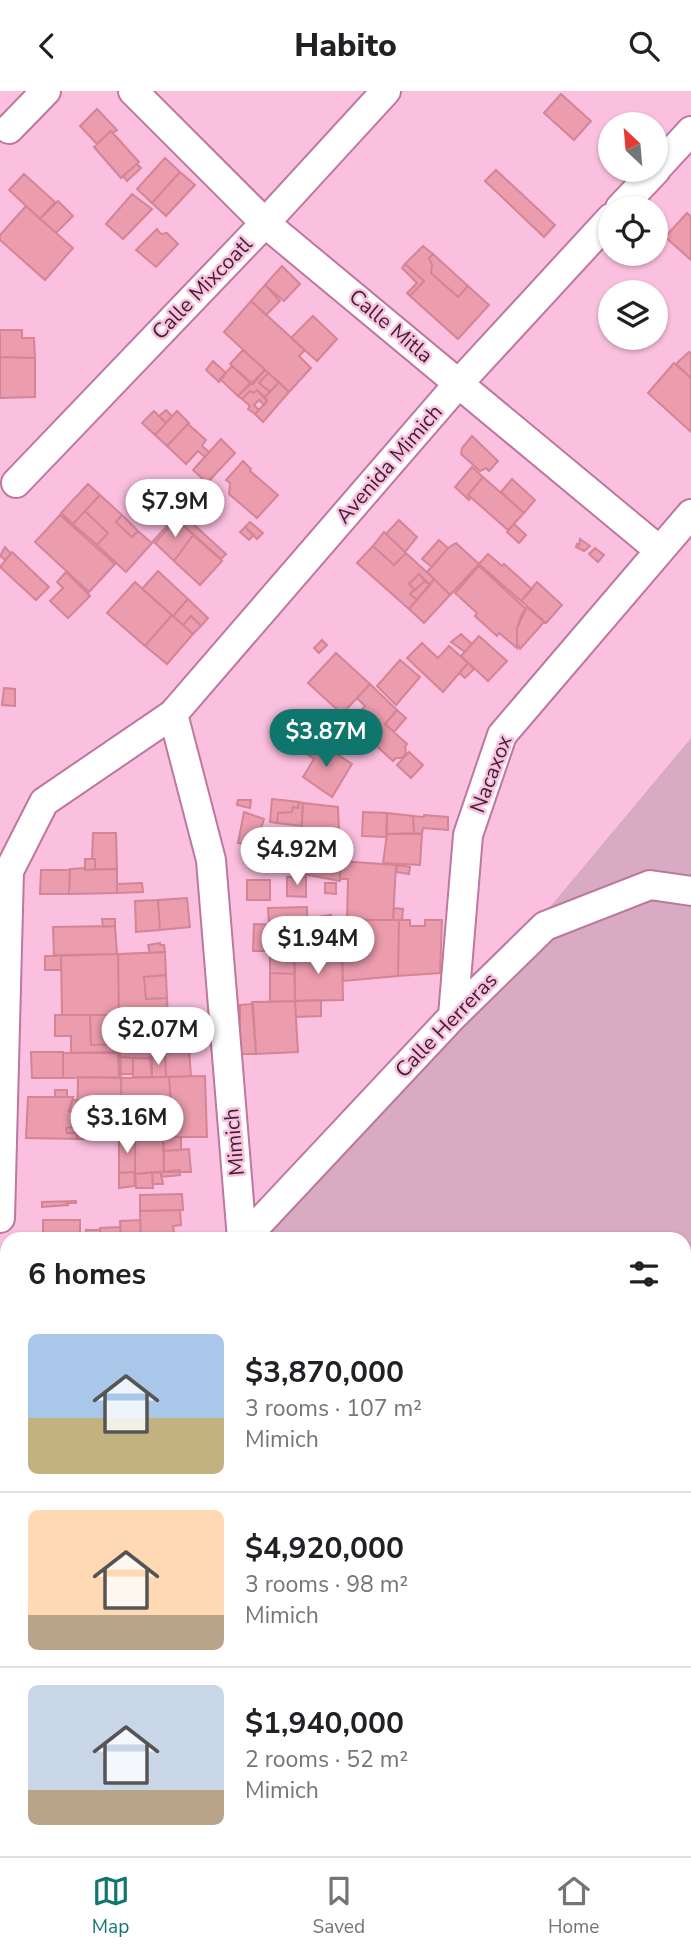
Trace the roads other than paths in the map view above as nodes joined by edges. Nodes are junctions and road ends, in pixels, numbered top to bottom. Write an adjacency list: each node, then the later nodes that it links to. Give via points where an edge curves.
1 (46, 91): 4 (street)
2 (132, 91): 9 (street, Calle Mitla)
3 (386, 91): 9 (street, Calle Mixcoatl)
4 (9, 129)
5 (691, 131): 6 (street)
6 (668, 156)
7 (644, 182): 8 (street)
8 (631, 196)
9 (265, 222): 11 (street, Calle Mitla); 12 (street, Calle Mixcoatl)
10 (598, 232): 11 (street, Avenida Mimich)
11 (459, 383): 14 (street, Calle Mitla); 15 (street, Avenida Mimich)
12 (16, 483)
13 (691, 514): 14 (street, Nacaxox)
14 (659, 550): 17 (street, Nacaxox, via 502,736 468,835)
15 (173, 714): 18 (street, Avenida Mimich, via 44,801 9,871); 19 (street, Mimich, via 211,860)
16 (691, 891): 17 (street, Calle Herreras, via 650,885 545,926)
17 (453, 1016): 20 (street, Calle Herreras)
18 (0, 1218)
19 (242, 1232)
20 (250, 1232)

